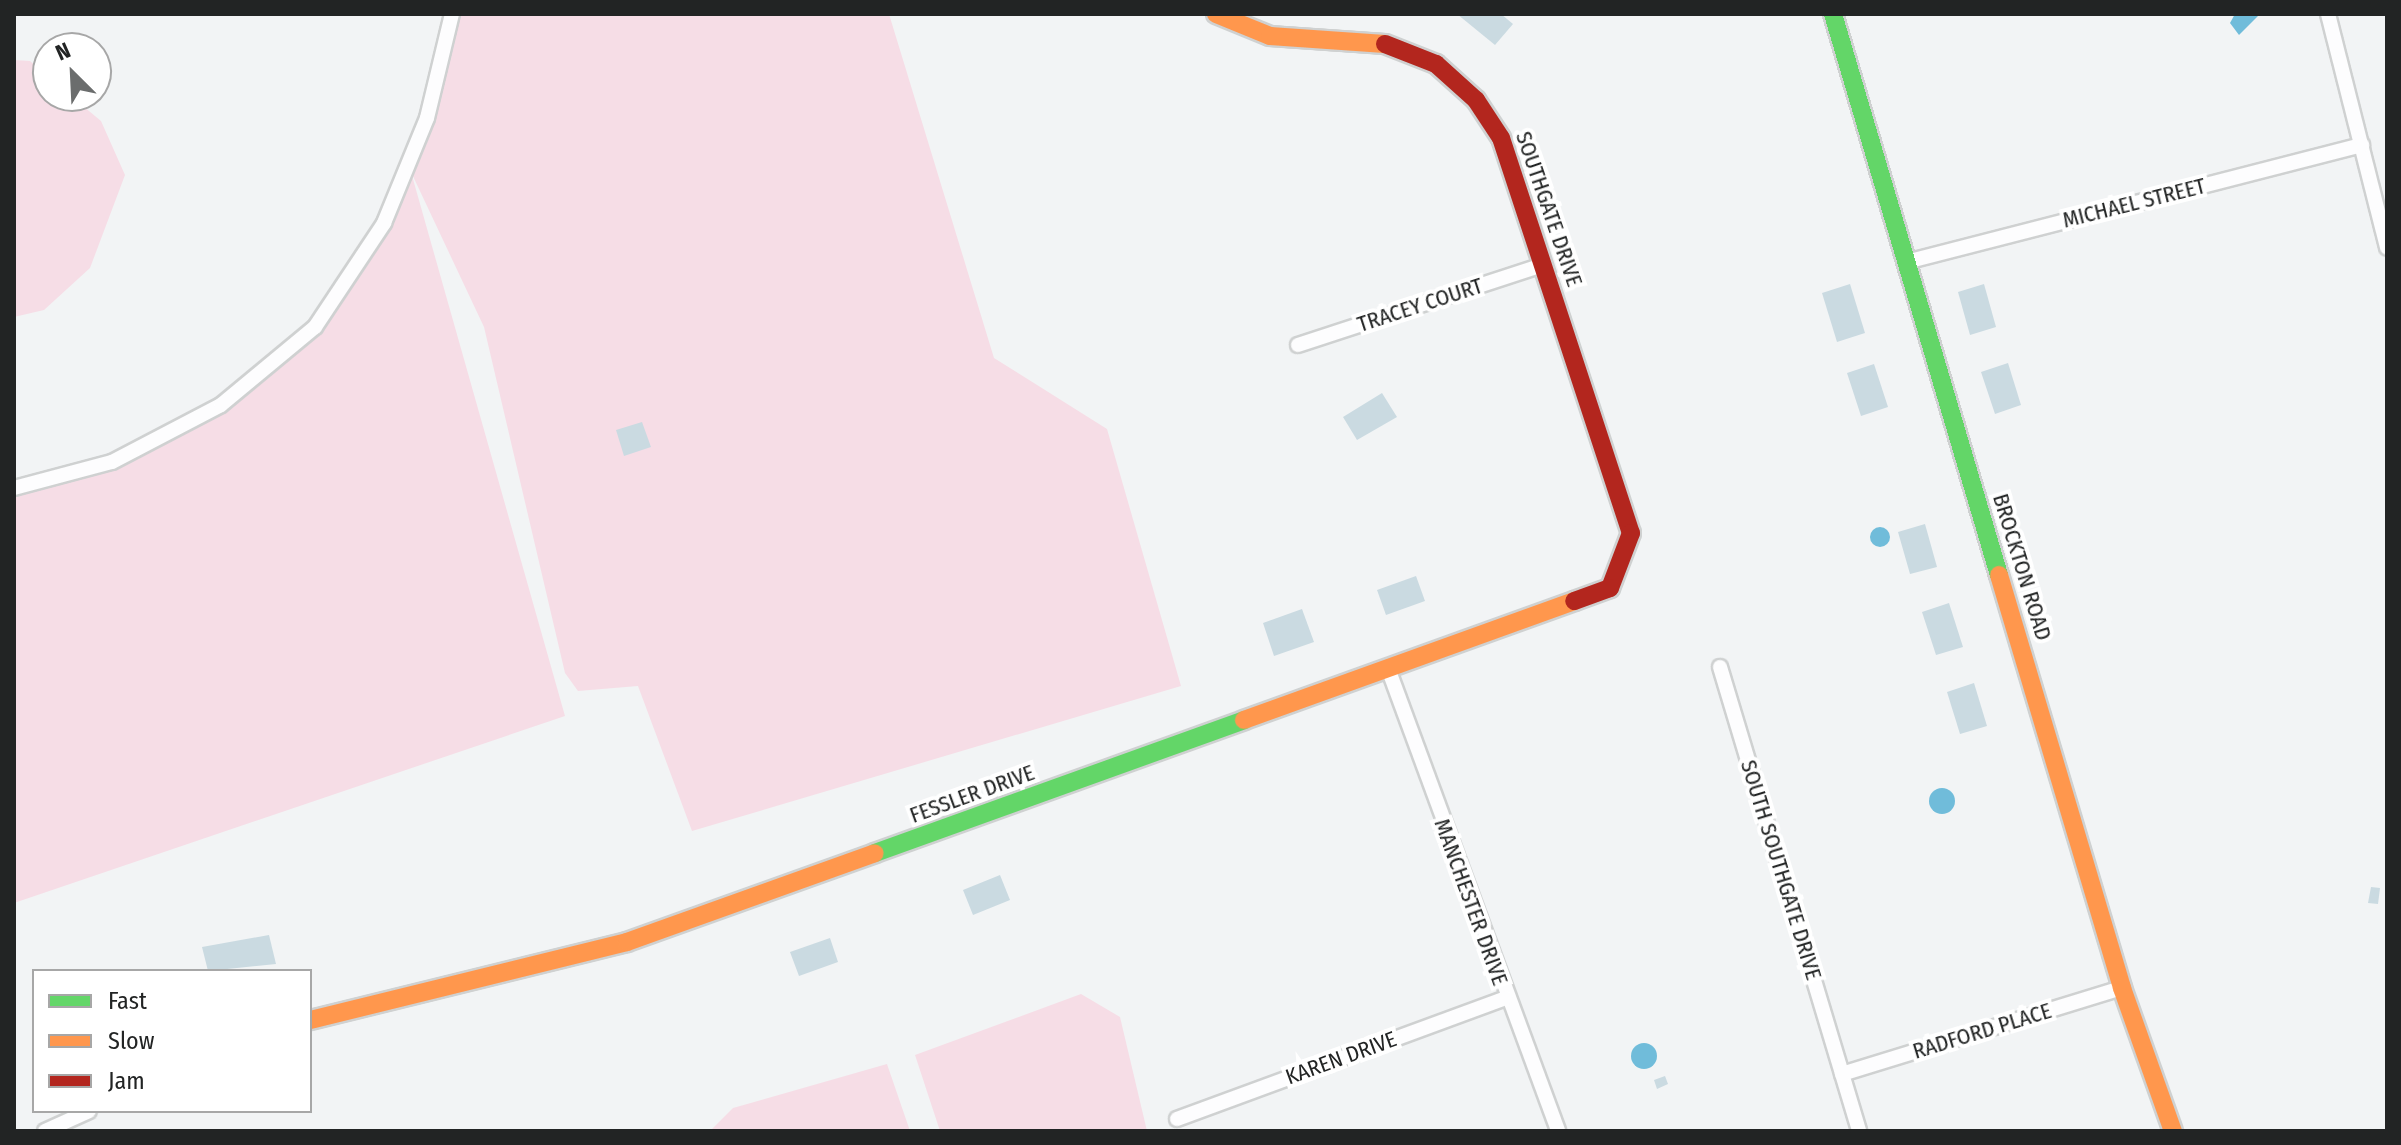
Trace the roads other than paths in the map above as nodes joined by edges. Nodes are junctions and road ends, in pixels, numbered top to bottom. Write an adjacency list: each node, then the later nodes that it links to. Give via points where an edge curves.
1 (452, 14): 10 (street, via 427,118 384,223 315,327 221,405 112,462)
2 (1216, 14): 8 (street, SOUTHGATE DRIVE, via 1270,36 1383,43 1436,64 1501,138)
3 (1833, 14): 7 (street, BROCKTON ROAD)
4 (2328, 14): 5 (street)
5 (2362, 145): 6 (street); 7 (street, MICHAEL STREET)
6 (2387, 248)
7 (1906, 262): 14 (street, BROCKTON ROAD)
8 (1543, 265): 9 (street, TRACEY COURT); 11 (street, SOUTHGATE DRIVE, via 1625,510 1631,533)
9 (1298, 345)
10 (14, 488)
11 (1625, 562): 13 (street, FESSLER DRIVE, via 1610,588 1577,606)
12 (1720, 667): 17 (street, SOUTH SOUTHGATE DRIVE)
13 (1389, 671): 15 (street, MANCHESTER DRIVE); 16 (street, FESSLER DRIVE, via 627,942)
14 (2122, 988): 17 (street, RADFORD PLACE); 23 (street, BROCKTON ROAD)
15 (1505, 998): 19 (street, KAREN DRIVE); 21 (street, MANCHESTER DRIVE)
16 (312, 1020)
17 (1842, 1074): 22 (street)
18 (85, 1113): 20 (street)
19 (1177, 1119)
20 (45, 1131)
21 (1558, 1131)
22 (1859, 1131)
23 (2173, 1131)

